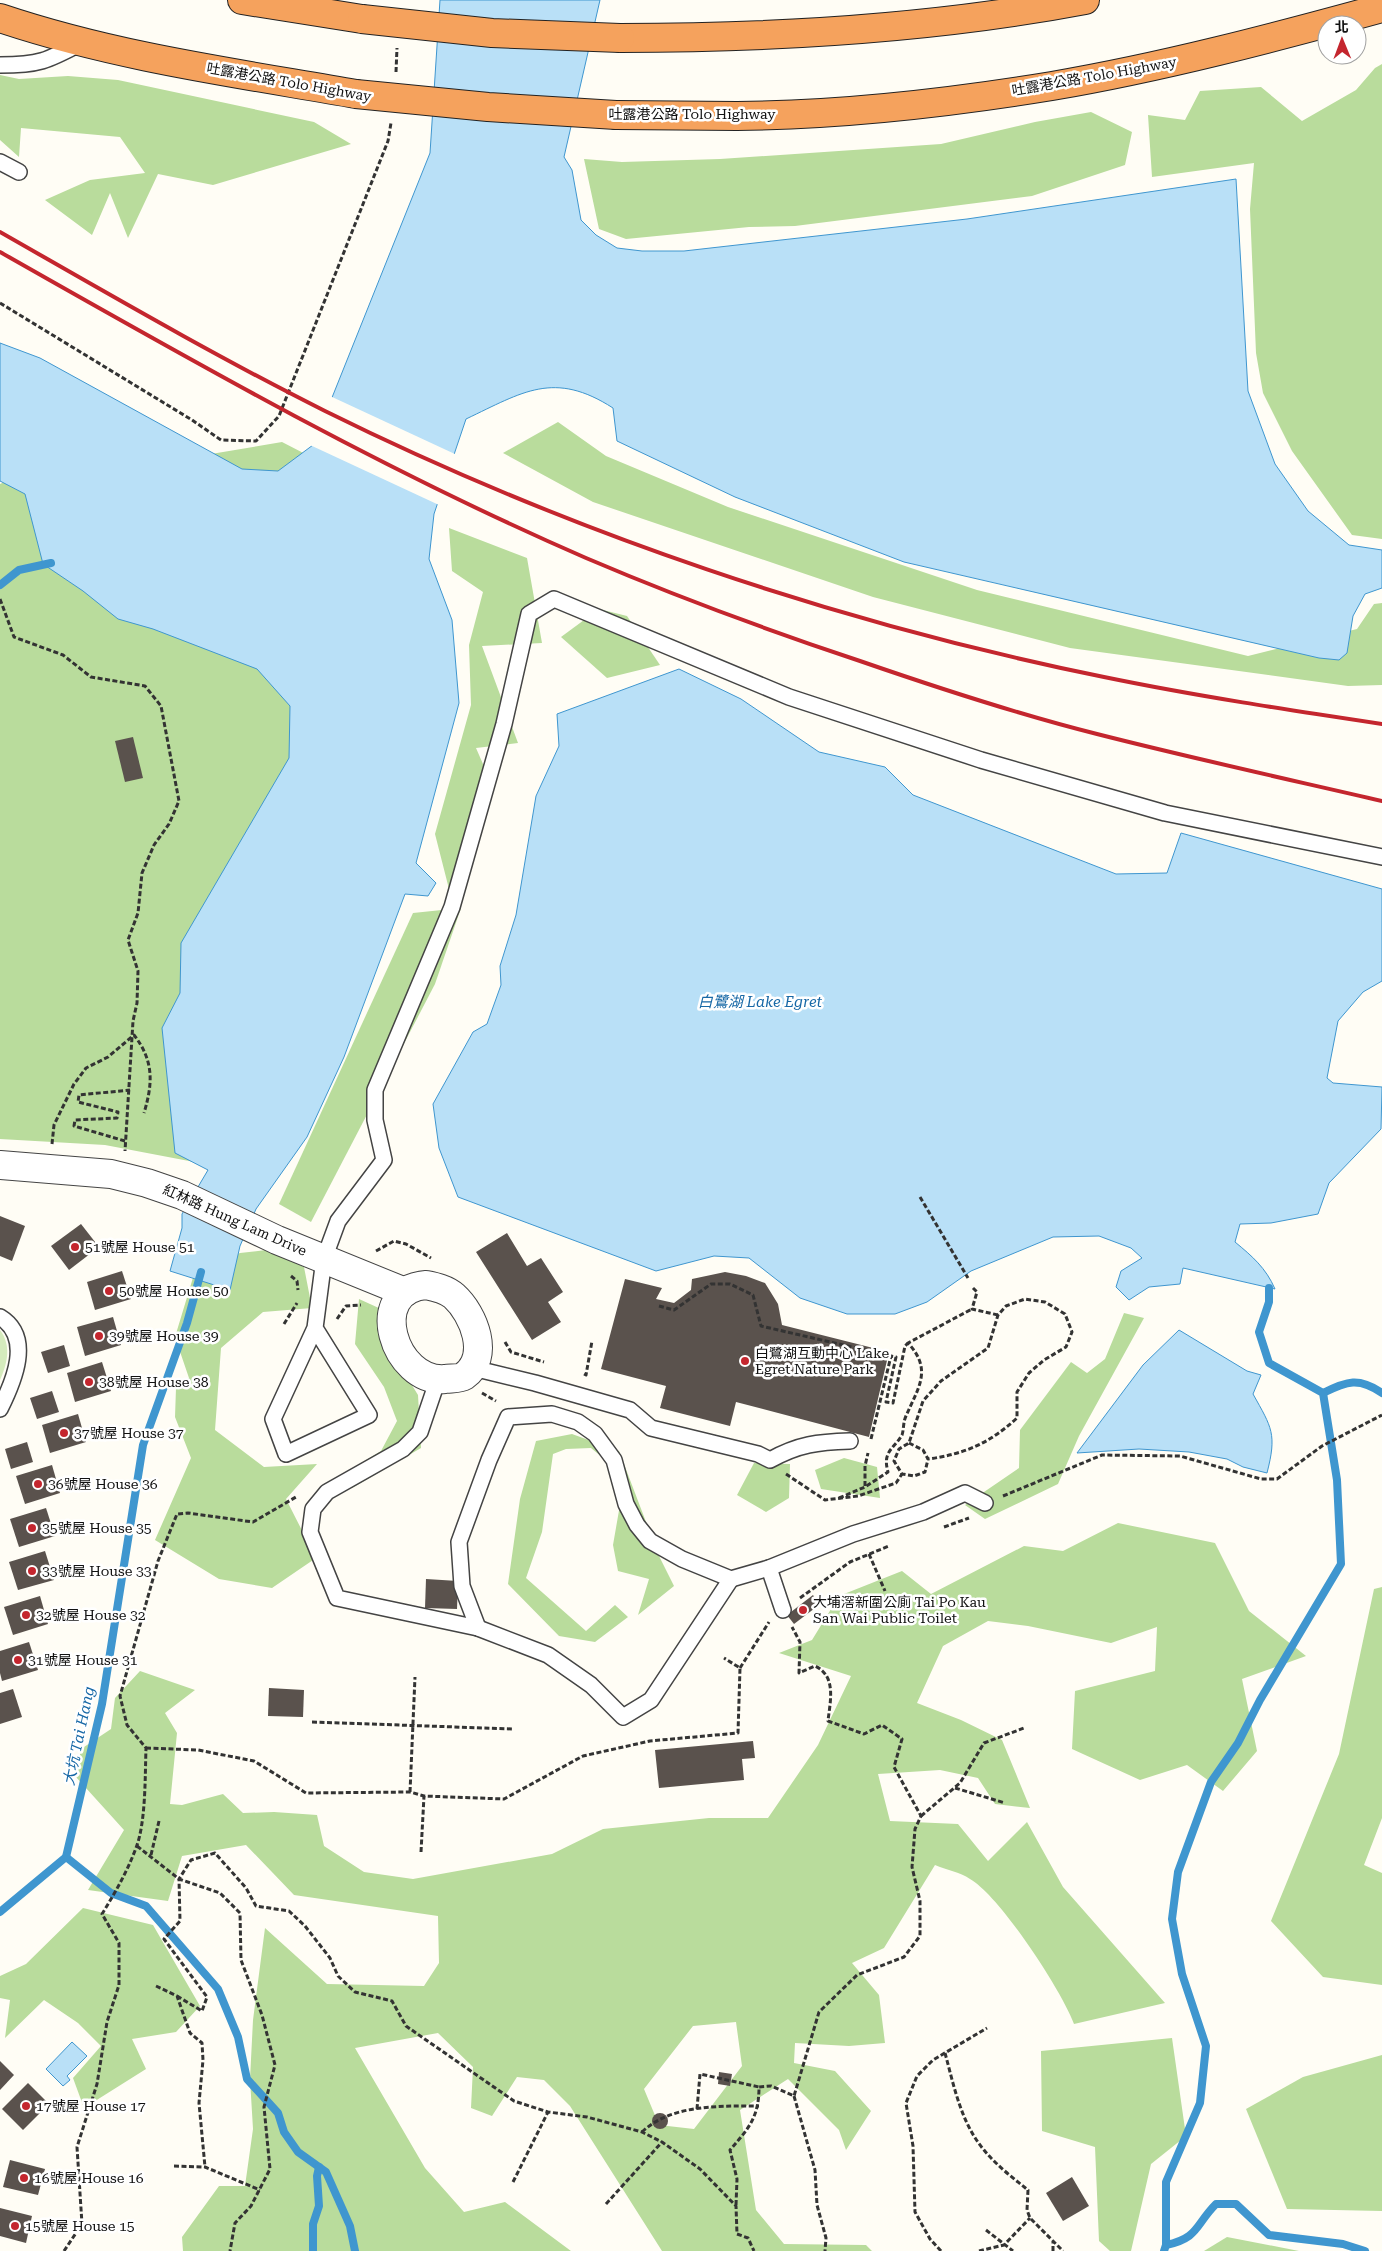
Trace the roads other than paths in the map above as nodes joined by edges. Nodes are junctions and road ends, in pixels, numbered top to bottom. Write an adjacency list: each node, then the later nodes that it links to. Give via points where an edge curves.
1 (242, 0): 2 (highway, bridge, via 362,19 492,33 708,38 953,21)
2 (1085, 0)
3 (1382, 8): 5 (highway, 吐露港公路 Tolo Highway, bridge, via 1181,60 1052,86 847,111 738,116 616,115 356,94 129,55)
4 (0, 18): 5 (highway, 吐露港公路 Tolo Highway)
5 (81, 43): 6 (lane, via 46,61)
6 (0, 65)
7 (0, 162): 8 (lane)
8 (19, 172)
9 (1382, 857): 11 (lane, via 1165,813 981,760 790,697 554,599 529,614 504,724 452,906 375,1090 375,1120 384,1160 338,1221)
10 (0, 1165): 11 (street, 紅林路 Hung Lam Drive, via 112,1174 147,1183 182,1195)
11 (324, 1259): 12 (street, 紅林路 Hung Lam Drive); 14 (lane)
12 (405, 1292): 15 (street, via 391,1319 392,1335 398,1349 414,1368 425,1376); 16 (street, via 415,1286 426,1285 443,1289 459,1301 476,1330 478,1351)
13 (0, 1316): 17 (lane, via 14,1330 19,1342 14,1377)
14 (316, 1328): 14 (lane, via 273,1419 286,1454 369,1416)
15 (438, 1379): 16 (street, via 462,1377); 23 (lane, via 420,1432 403,1449 326,1492 313,1509 310,1532 337,1598)
16 (474, 1380): 18 (lane, via 535,1383 630,1410 651,1428 758,1454 770,1460 791,1448)
17 (0, 1409)
18 (850, 1442)
19 (985, 1503): 20 (lane, via 965,1493 923,1512 853,1534)
20 (769, 1568): 21 (lane); 22 (lane)
21 (731, 1579): 23 (lane, via 651,1700 623,1717 591,1685 548,1655); 23 (lane, via 682,1559 650,1541 626,1504 614,1460 595,1434 578,1422 552,1414 508,1417 459,1542 462,1586)
22 (783, 1610)
23 (478, 1628)

